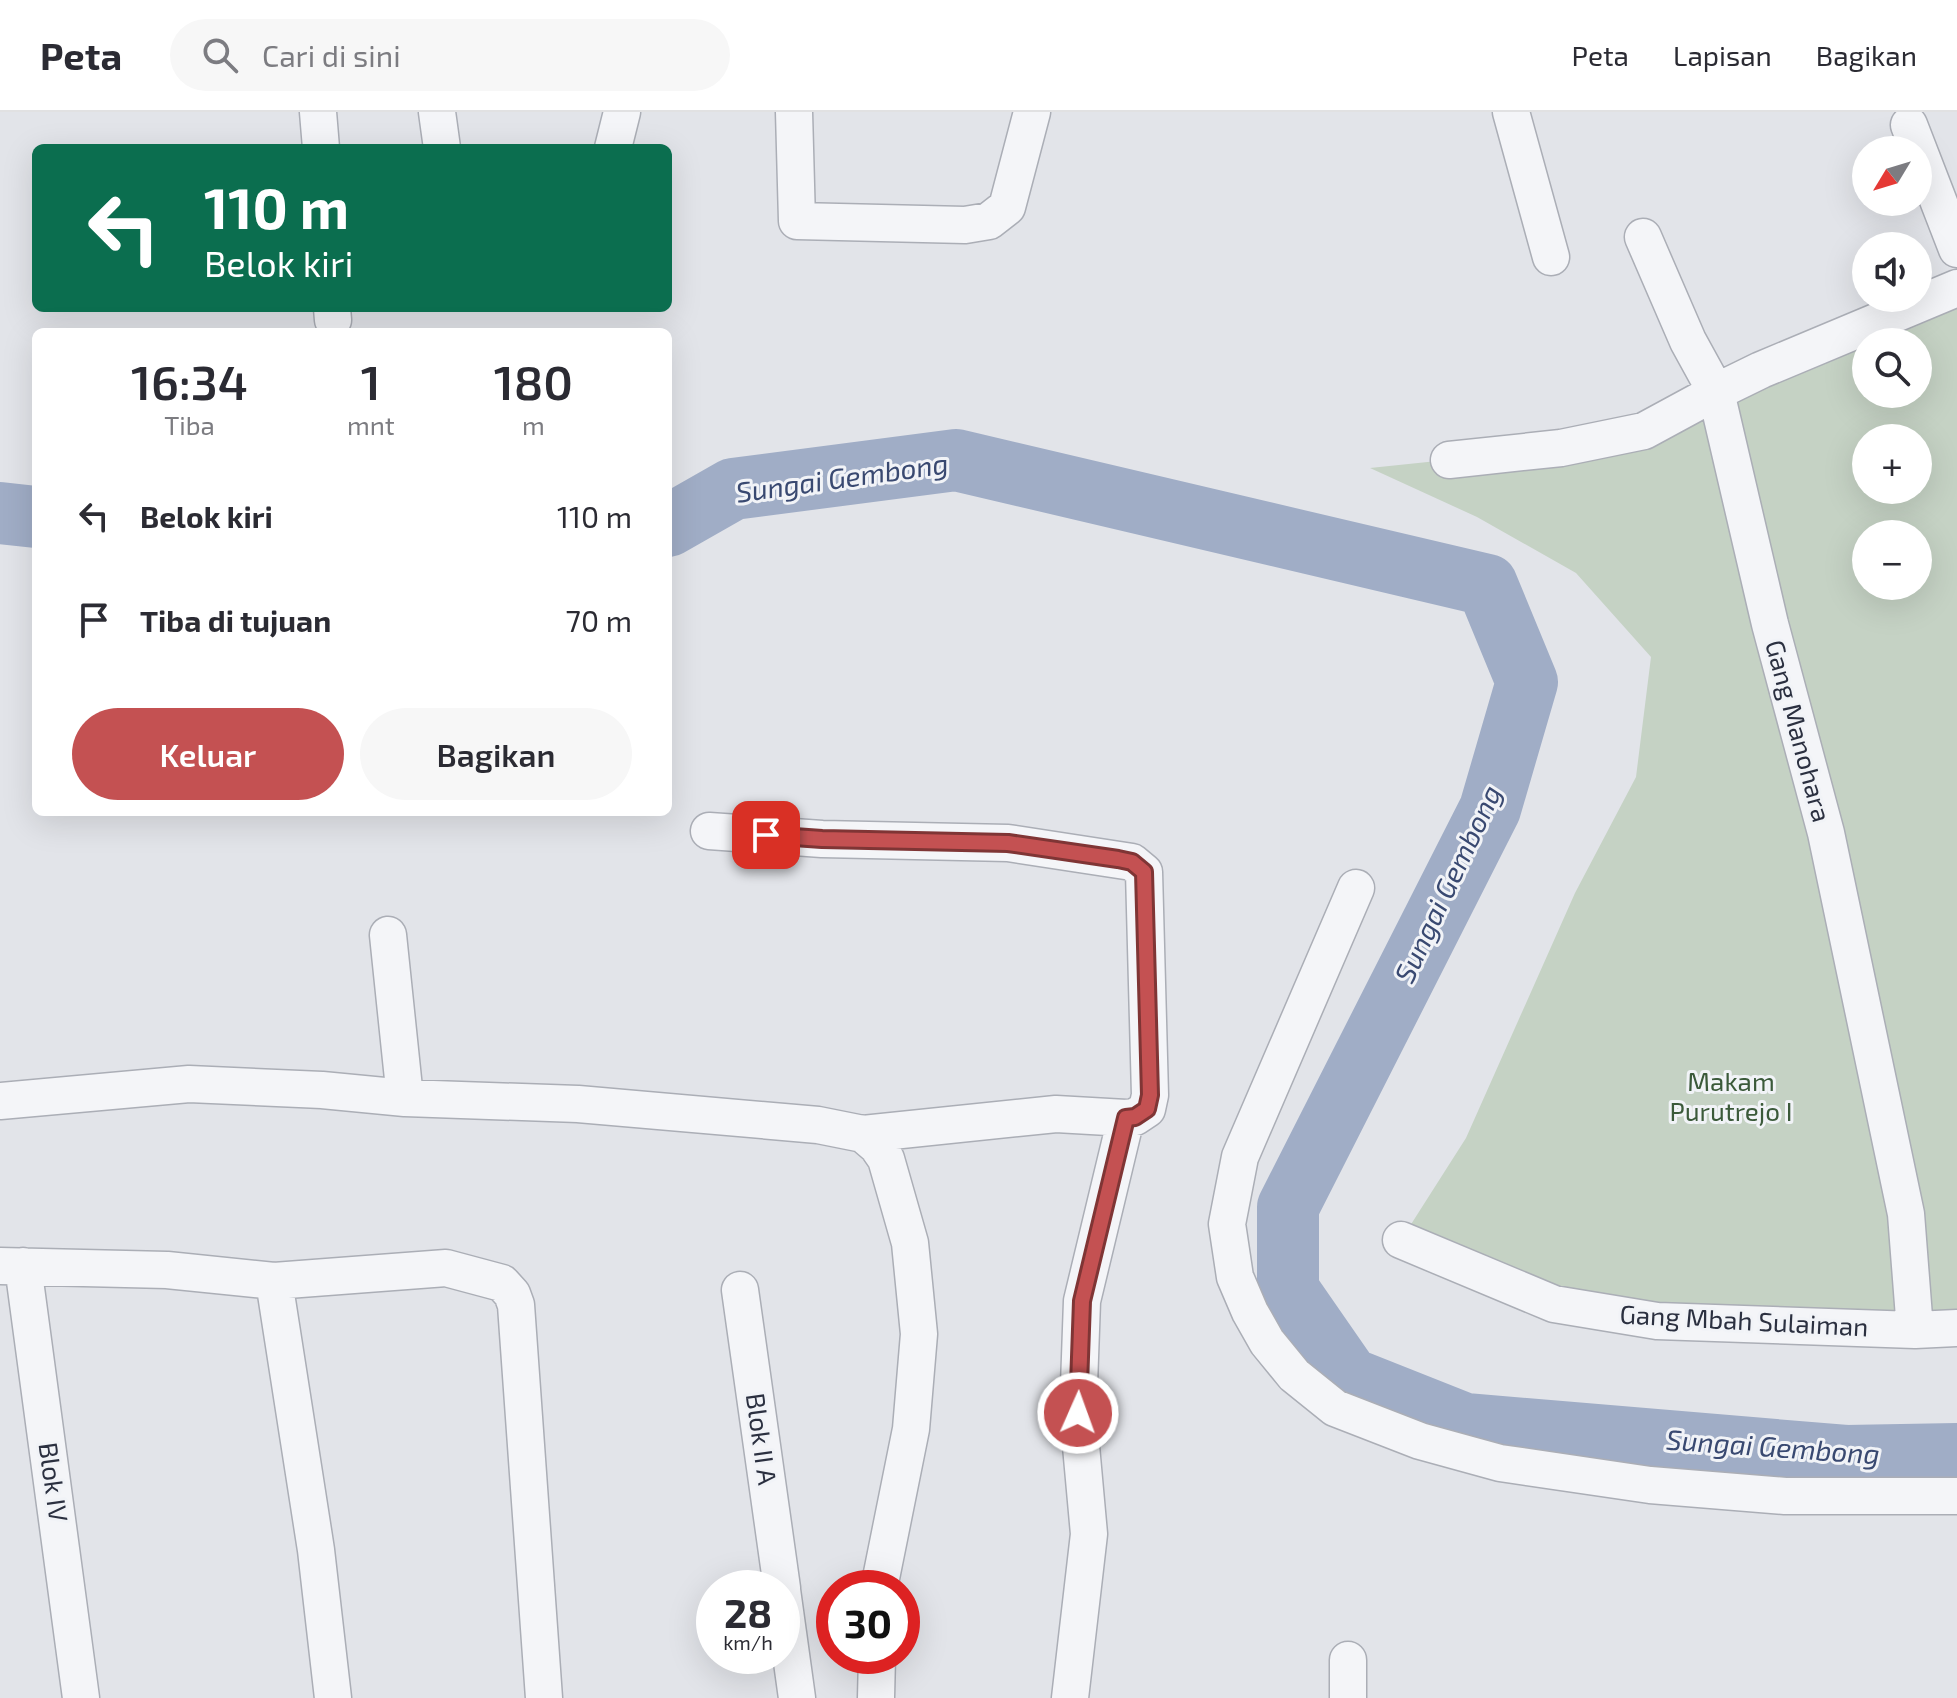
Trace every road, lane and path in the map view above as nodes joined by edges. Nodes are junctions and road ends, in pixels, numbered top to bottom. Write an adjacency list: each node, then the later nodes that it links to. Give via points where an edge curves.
1 (318, 112): 8 (street)
2 (437, 112): 9 (street)
3 (622, 112): 10 (street)
4 (794, 112): 5 (street, via 797,221 965,225 989,221 1007,207)
5 (1032, 112)
6 (1511, 112): 13 (street)
7 (1909, 125): 12 (street)
8 (321, 144)
9 (441, 144)
10 (614, 144)
11 (1643, 237): 15 (street, Gang Manohara)
12 (1957, 249)
13 (1551, 257)
14 (1957, 288): 15 (street)
15 (1716, 392): 16 (street, via 1644,431 1561,448); 29 (street, Gang Manohara, via 1829,848 1906,1214)
16 (1449, 460)
17 (709, 831): 22 (street, via 1008,843 1140,866 1145,878 1150,1095 1147,1109)
18 (1356, 888): 30 (street, via 1240,1157 1227,1224 1235,1277 1250,1312 1294,1375 1335,1408 1420,1441 1500,1463 1650,1485 1785,1496)
19 (388, 935): 20 (street)
20 (405, 1098): 21 (street, via 189,1084); 23 (street, via 578,1104 789,1122)
21 (0, 1101)
22 (1126, 1118): 23 (street, via 1056,1114); 41 (street, via 1082,1301 1078,1413 1089,1534)
23 (863, 1134): 32 (street, via 886,1159 910,1243 919,1334 911,1429)
24 (1401, 1240): 29 (street, Gang Mbah Sulaiman, via 1554,1304 1657,1321)
25 (12, 1266): 26 (street, via 167,1270); 36 (street, Blok IV)
26 (274, 1281): 37 (street); 38 (street, via 446,1268 502,1283 512,1294)
27 (740, 1290): 31 (street, Blok II A)
28 (1957, 1328): 29 (street, Gang Mbah Sulaiman)
29 (1915, 1330)
30 (1957, 1496)
31 (779, 1570)
32 (883, 1570)
33 (1348, 1660): 42 (street)
34 (794, 1674): 39 (street, Blok II A)
35 (877, 1674): 40 (street)
36 (81, 1698)
37 (333, 1698)
38 (544, 1698)
39 (797, 1698)
40 (876, 1698)
41 (1070, 1698)
42 (1348, 1698)

